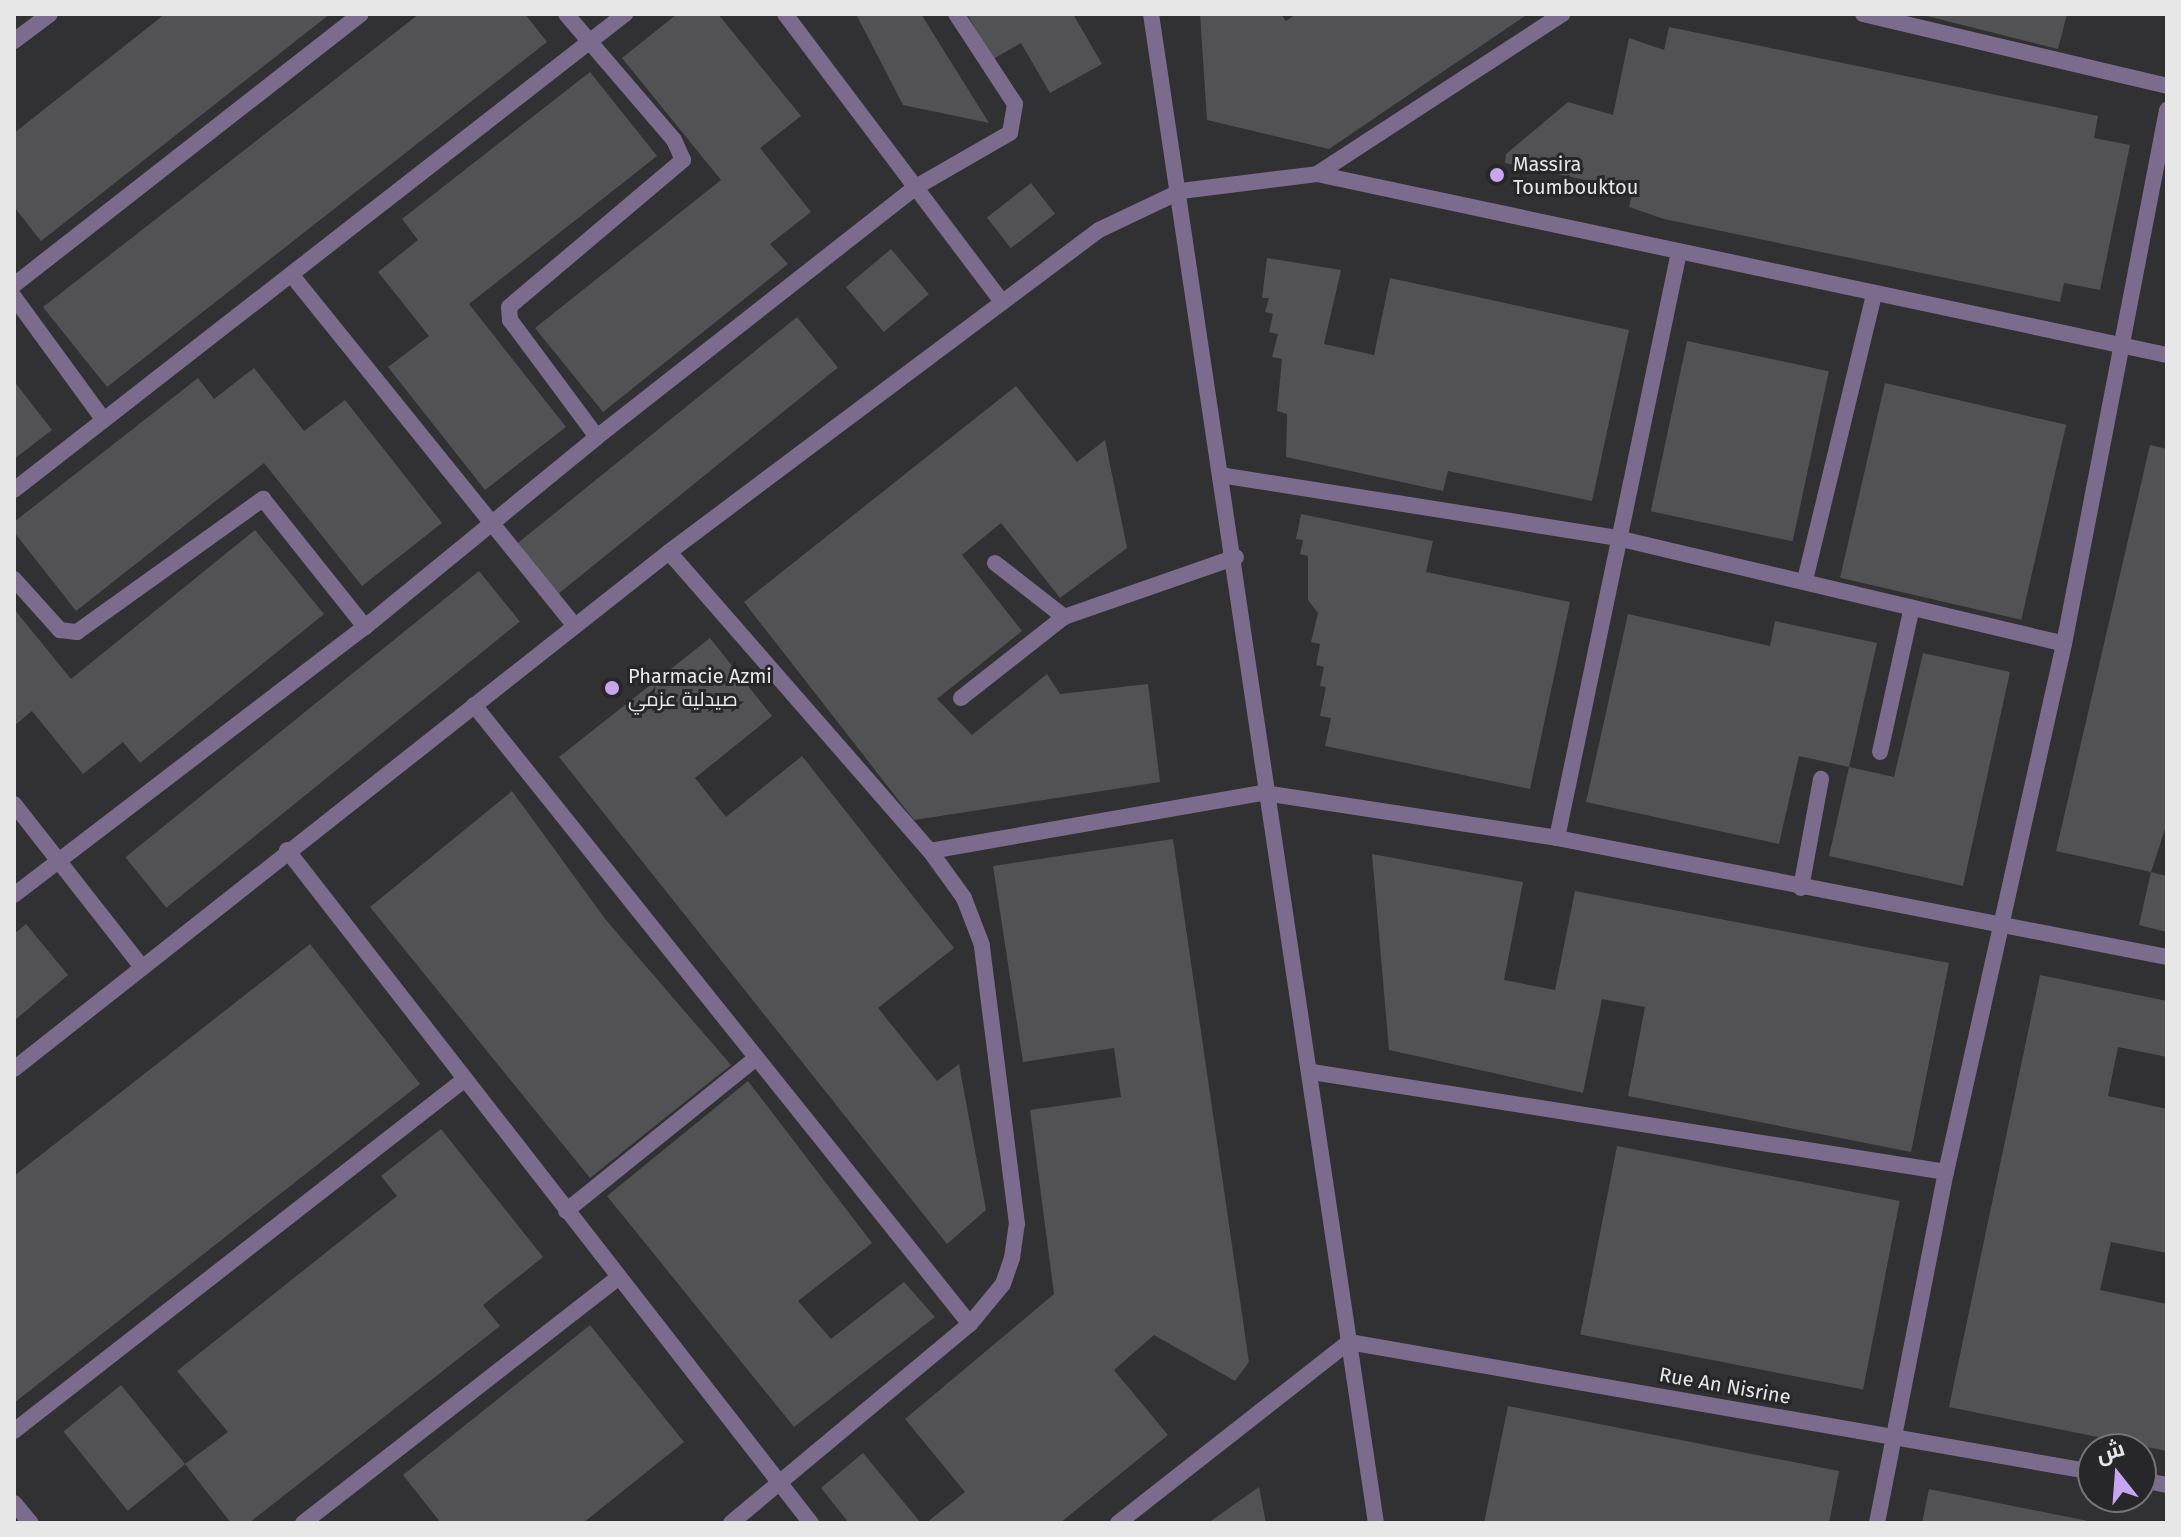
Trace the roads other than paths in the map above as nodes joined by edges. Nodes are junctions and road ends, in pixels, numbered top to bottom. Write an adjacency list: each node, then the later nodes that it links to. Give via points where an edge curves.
1 (50, 14): 10 (street)
2 (361, 14): 19 (street)
3 (566, 14): 11 (street)
4 (625, 14): 11 (street)
5 (785, 14): 15 (street)
6 (956, 14): 15 (street, via 1015,104 1016,119 991,149)
7 (1151, 14): 16 (street)
8 (1562, 14): 14 (street)
9 (1863, 14): 12 (street)
10 (14, 41)
11 (590, 42): 18 (street); 26 (street, via 674,140 683,160 509,307 510,320)
12 (2167, 86)
13 (2167, 110): 23 (street)
14 (1317, 174): 16 (street); 17 (street)
15 (916, 187): 22 (street); 26 (street)
16 (1181, 191): 22 (street, via 1099,230); 27 (street)
17 (1679, 252): 21 (street); 30 (street)
18 (294, 278): 25 (street); 29 (street)
19 (14, 285)
20 (14, 297): 25 (street)
21 (1873, 298): 23 (street); 35 (street)
22 (1002, 302): 31 (street)
23 (2118, 346): 24 (street); 40 (street)
24 (2167, 355)
25 (103, 419): 28 (street)
26 (597, 437): 29 (street)
27 (1220, 475): 30 (street); 32 (street)
28 (14, 490)
29 (492, 527): 38 (street); 39 (street)
30 (1617, 538): 35 (street); 47 (street)
31 (669, 552): 38 (street); 49 (street)
32 (1236, 557): 37 (street); 45 (street)
33 (995, 563): 37 (street)
34 (14, 579): 39 (street, via 60,630 77,632 263,499)
35 (1805, 580): 36 (street)
36 (1912, 607): 40 (street); 43 (street)
37 (1064, 617): 41 (street)
38 (574, 625): 42 (street)
39 (365, 627): 50 (street)
40 (2064, 644): 53 (street)
41 (961, 698)
42 (474, 705): 48 (street); 56 (street)
43 (1880, 752)
44 (1821, 779): 51 (street)
45 (1264, 793): 47 (street); 49 (street); 58 (street)
46 (14, 804): 50 (street)
47 (1557, 838): 51 (street)
48 (287, 850): 55 (street); 59 (street)
49 (930, 851): 63 (street, via 964,898 982,945 1017,1224 1003,1284)
50 (60, 860): 52 (street); 55 (street)
51 (1801, 888): 53 (street)
52 (14, 895)
53 (2003, 924): 54 (street); 60 (street)
54 (2167, 957)
55 (142, 967): 57 (street)
56 (756, 1058): 61 (street); 63 (street)
57 (14, 1069)
58 (1312, 1072): 60 (street); 64 (street)
59 (465, 1079): 61 (street); 65 (street)
60 (1946, 1172): 66 (street)
61 (566, 1211): 62 (street)
62 (618, 1278): 68 (street); 71 (street)
63 (970, 1324): 68 (street)
64 (1349, 1342): 66 (street, Rue An Nisrine); 74 (street); 75 (street)
65 (14, 1431)
66 (1896, 1437): 67 (street, Rue An Nisrine); 76 (street)
67 (2077, 1469)
68 (777, 1484): 72 (street); 73 (street)
69 (14, 1503): 70 (street)
70 (31, 1523)
71 (303, 1523)
72 (731, 1523)
73 (811, 1523)
74 (1118, 1523)
75 (1376, 1523)
76 (1877, 1523)

